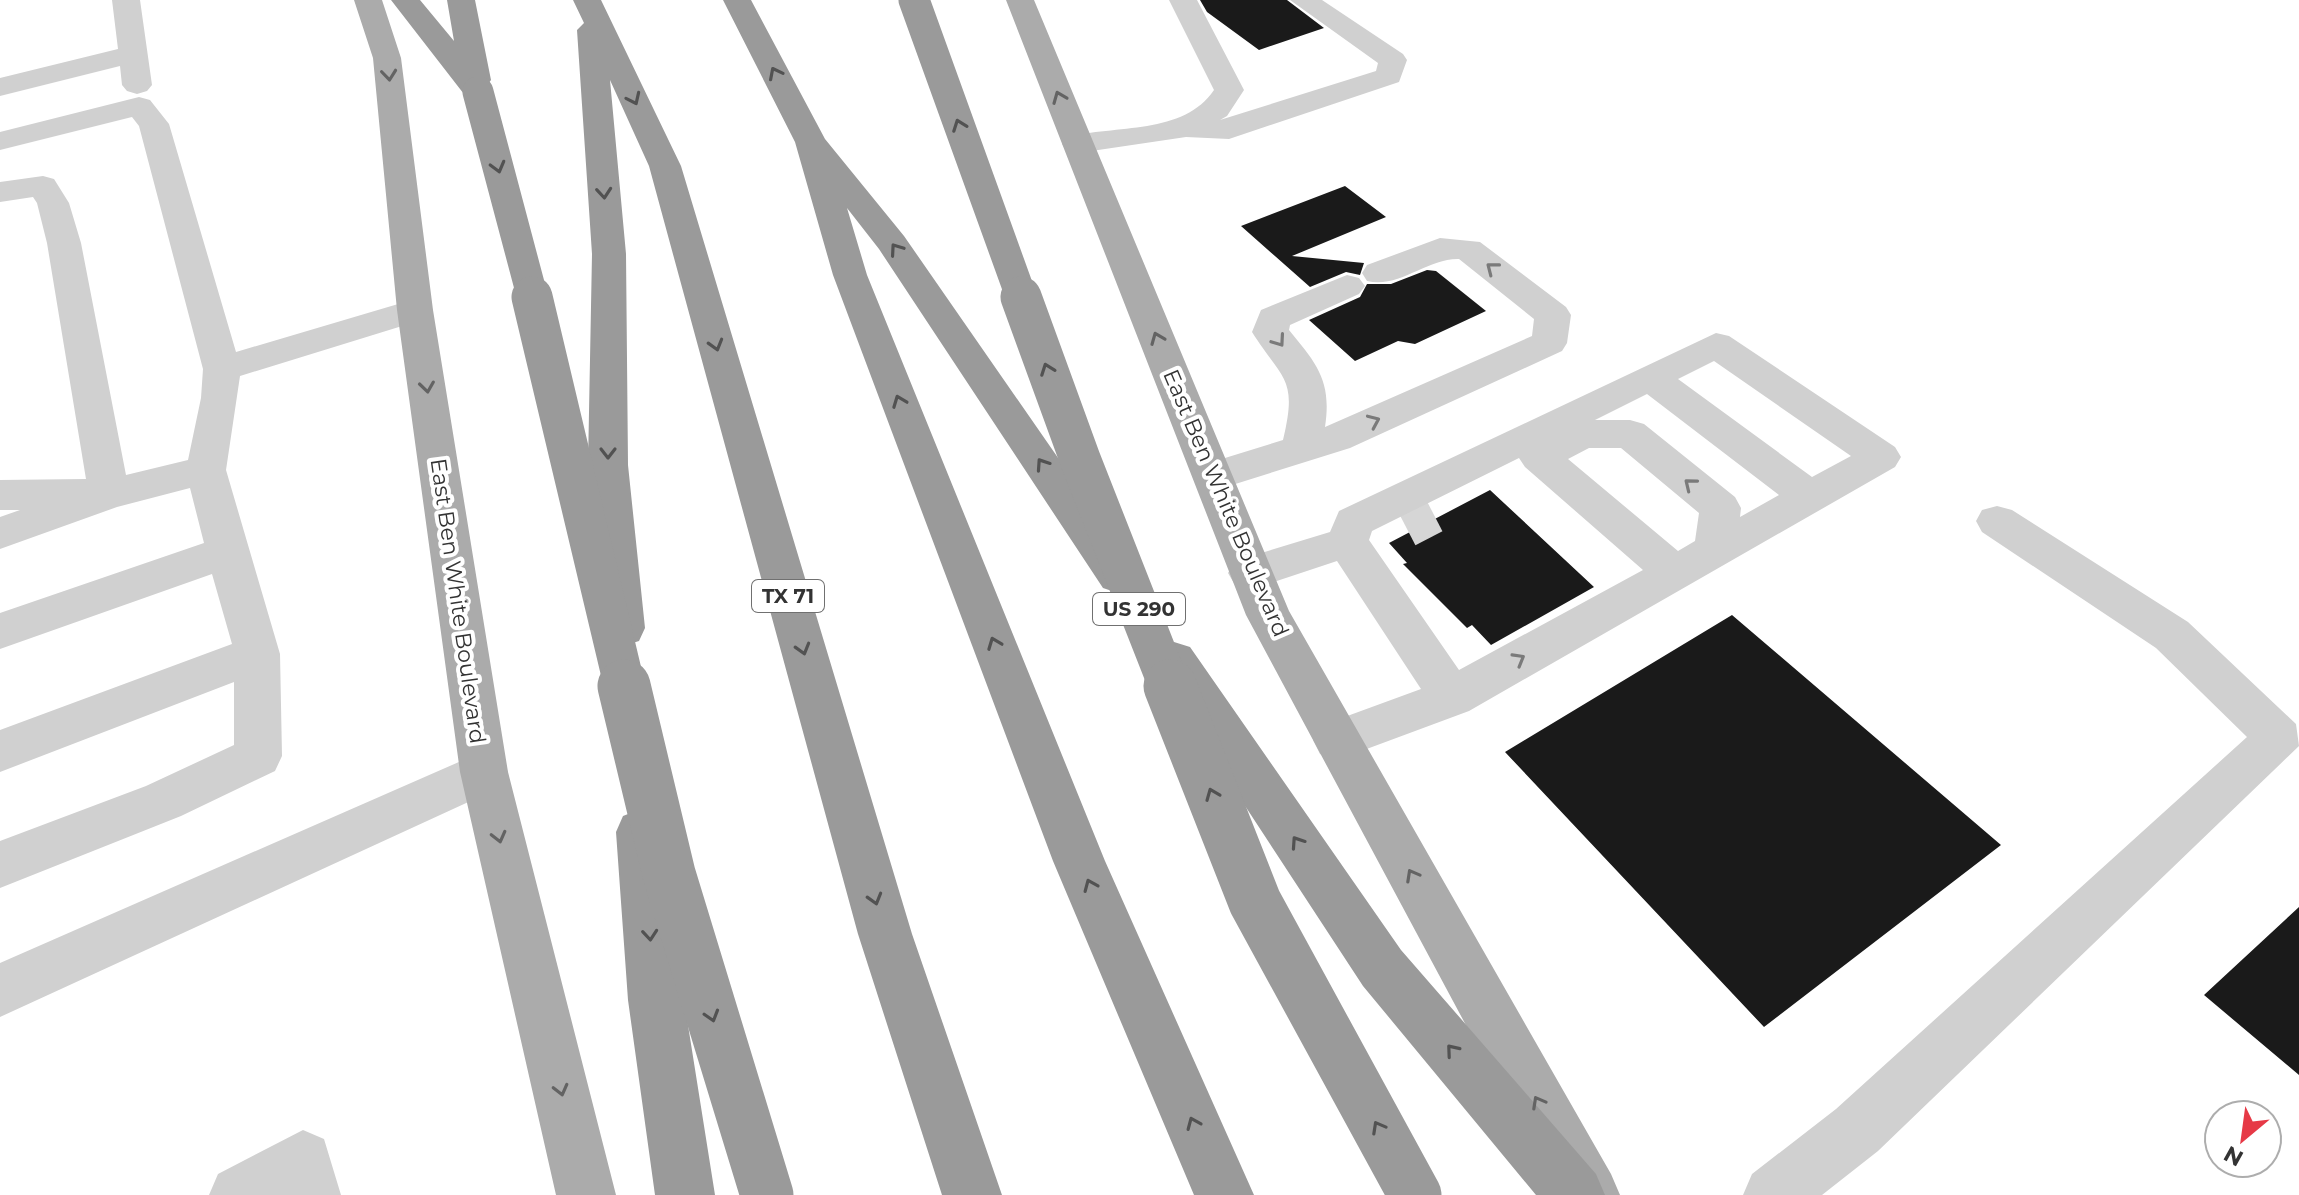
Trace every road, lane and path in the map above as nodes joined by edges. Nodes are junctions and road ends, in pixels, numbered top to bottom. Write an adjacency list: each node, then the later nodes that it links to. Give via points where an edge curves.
1 (126, 0): 11 (lane)
2 (368, 0): 20 (main road, East Ben White Boulevard, one-way to 20, via 387,58)
3 (405, 0): 13 (highway)
4 (461, 0): 13 (highway)
5 (737, 0): 17 (highway, one-way to 5)
6 (914, 0): 52 (highway, US 290, one-way to 6, bridge, via 1255,902 1080,459)
7 (1020, 0): 18 (main road, East Ben White Boulevard, one-way to 7)
8 (1183, 0): 15 (lane, via 1229,90 1216,110)
9 (1304, 0): 15 (lane, via 1393,60 1389,76 1229,130)
10 (588, 2): 48 (highway, one-way to 48, via 609,254 608,465 656,1000); 50 (highway, TX 71, one-way to 50, via 665,166 885,934)
11 (131, 55): 12 (lane); 14 (lane)
12 (0, 87)
13 (478, 92): 49 (highway, one-way to 49, bridge, via 526,271 669,874)
14 (139, 106): 16 (lane); 21 (lane, via 154,124)
15 (1186, 128): 18 (lane)
16 (0, 141)
17 (811, 142): 51 (highway, one-way to 17, via 1073,846 850,275); 53 (highway, one-way to 17, via 1382,968 892,243)
18 (1078, 144): 26 (main road, East Ben White Boulevard, one-way to 18)
19 (0, 192): 27 (lane, via 43,186 53,203)
20 (415, 310): 21 (lane); 42 (main road, East Ben White Boulevard, one-way to 42)
21 (222, 369): 25 (lane)
22 (1650, 377): 29 (lane); 29 (lane, via 1716,345 1881,457); 32 (lane, via 1354,522)
23 (1301, 448): 23 (lane, one-way to 23, via 1336,438 1549,343 1553,315 1468,249 1440,248 1274,318 1270,332 1307,376 1311,404); 26 (lane)
24 (1539, 457): 32 (lane, via 1373,543); 33 (lane, one-way to 24, via 1720,508 1630,434 1583,434); 35 (lane)
25 (206, 470): 27 (lane); 34 (lane)
26 (1213, 476): 36 (main road, East Ben White Boulevard)
27 (109, 494): 28 (lane); 31 (lane)
28 (0, 495)
29 (1809, 496): 33 (lane)
30 (1997, 521): 55 (lane, via 2172,635 2279,738 1857,1130)
31 (0, 533)
32 (1347, 542): 36 (lane); 39 (lane)
33 (1715, 547): 35 (lane)
34 (227, 552): 37 (lane); 38 (lane)
35 (1673, 571): 39 (lane, one-way to 35)
36 (1250, 573): 40 (main road, East Ben White Boulevard)
37 (0, 631)
38 (257, 654): 41 (lane); 43 (lane, via 258,756 214,781)
39 (1452, 697): 40 (lane)
40 (1337, 740): 54 (main road, East Ben White Boulevard, one-way to 40)
41 (0, 751)
42 (484, 772): 44 (lane); 47 (main road, East Ben White Boulevard, one-way to 47)
43 (0, 865)
44 (0, 990)
45 (239, 1195): 46 (lane, via 303,1160)
46 (311, 1195)
47 (586, 1195)
48 (685, 1195)
49 (767, 1195)
50 (972, 1195)
51 (1224, 1195)
52 (1415, 1195)
53 (1575, 1195)
54 (1590, 1195)
55 (1773, 1195)

